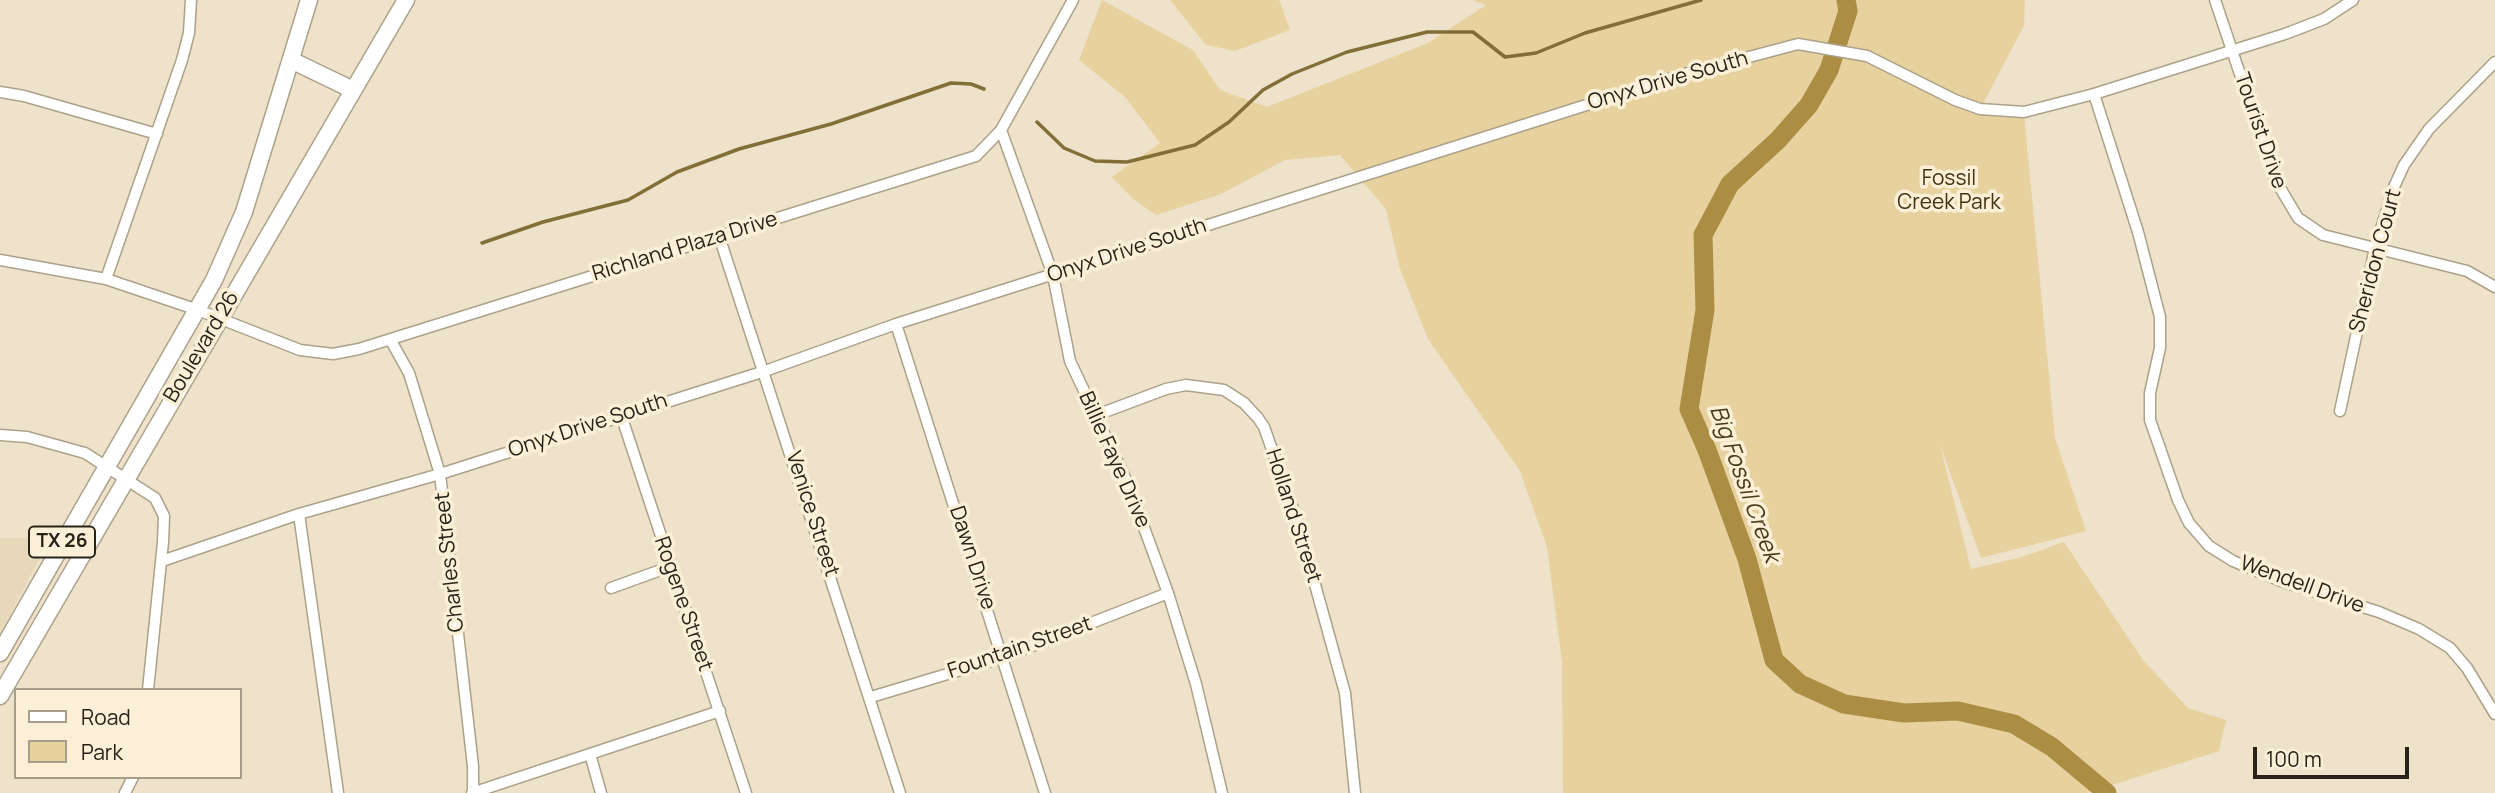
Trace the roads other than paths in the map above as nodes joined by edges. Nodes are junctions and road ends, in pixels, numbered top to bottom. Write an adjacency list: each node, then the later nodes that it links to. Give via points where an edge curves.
1 (191, 0): 14 (street, via 185,51)
2 (309, 0): 8 (main road, Boulevard 26 / TX 26)
3 (406, 0): 10 (main road, Boulevard 26 / TX 26)
4 (1073, 0): 13 (street, Richland Plaza Drive)
5 (2215, 0): 7 (street, Tourist Drive)
6 (2353, 0): 7 (street, Onyx Drive South, via 2324,19)
7 (2232, 51): 12 (street, Onyx Drive South); 16 (street, Tourist Drive, via 2276,181 2290,208 2306,226 2323,235)
8 (291, 60): 10 (main road); 21 (main road, Boulevard 26 / TX 26, via 244,212)
9 (2495, 62): 16 (street, Sheridon Court, via 2414,149 2394,187)
10 (353, 90): 22 (main road, Boulevard 26 / TX 26)
11 (0, 92): 14 (street)
12 (2094, 94): 18 (street, Onyx Drive South, via 2024,112 1980,108 1867,56 1798,44 1681,75); 44 (street, Wendell Drive, via 2160,317 2150,420 2189,523 2209,546 2234,561 2379,612 2450,648)
13 (1002, 130): 15 (street, Richland Plaza Drive, via 976,156); 18 (street, Billie Faye Drive)
14 (157, 134): 19 (street)
15 (719, 236): 24 (street, Richland Plaza Drive); 25 (street, Venice Street)
16 (2375, 248): 20 (street, Tourist Drive, via 2467,271); 26 (street, Sheridon Court)
17 (0, 260): 19 (street, Richland Plaza Drive)
18 (1053, 275): 23 (street, Onyx Drive South); 28 (street, Billie Faye Drive, via 1070,361)
19 (106, 279): 21 (street, Richland Plaza Drive)
20 (2495, 287)
21 (198, 310): 22 (street, Richland Plaza Drive); 30 (main road, Boulevard 26 / TX 26)
22 (218, 318): 24 (street, Richland Plaza Drive, via 317,353 359,349); 32 (main road, Boulevard 26 / TX 26)
23 (896, 324): 25 (street, Onyx Drive South); 39 (street, Dawn Drive)
24 (390, 339): 31 (street, Charles Street, via 409,373)
25 (765, 371): 27 (street, Onyx Drive South); 42 (street, Venice Street)
26 (2340, 411)
27 (621, 415): 31 (street, Onyx Drive South); 35 (street, Rogene Street)
28 (1094, 416): 37 (street, Billie Faye Drive, via 1128,484); 53 (street, Holland Street, via 1166,388 1200,386 1224,390 1244,403 1264,427 1298,523 1345,693)
29 (0, 435): 30 (street, via 66,447)
30 (106, 465): 32 (street); 38 (main road, Boulevard 26 / TX 26)
31 (440, 474): 33 (street, Onyx Drive South); 47 (street, Charles Street)
32 (124, 479): 34 (street, via 155,498 164,516); 41 (main road, Boulevard 26 / TX 26)
33 (299, 514): 34 (street, Onyx Drive South); 46 (street)
34 (162, 561): 40 (street)
35 (669, 567): 36 (street); 43 (street, Rogene Street)
36 (611, 588)
37 (1168, 593): 39 (street, Fountain Street); 52 (street, Billie Faye Drive)
38 (0, 653)
39 (1004, 657): 42 (street, Fountain Street); 51 (street, Dawn Drive)
40 (148, 688)
41 (0, 696)
42 (871, 697): 50 (street, Venice Street)
43 (720, 711): 45 (street); 49 (street, Rogene Street)
44 (2495, 714)
45 (590, 754): 47 (street); 48 (street)
46 (338, 793)
47 (472, 793)
48 (601, 793)
49 (746, 793)
50 (900, 793)
51 (1045, 793)
52 (1222, 793)
53 (1355, 793)

